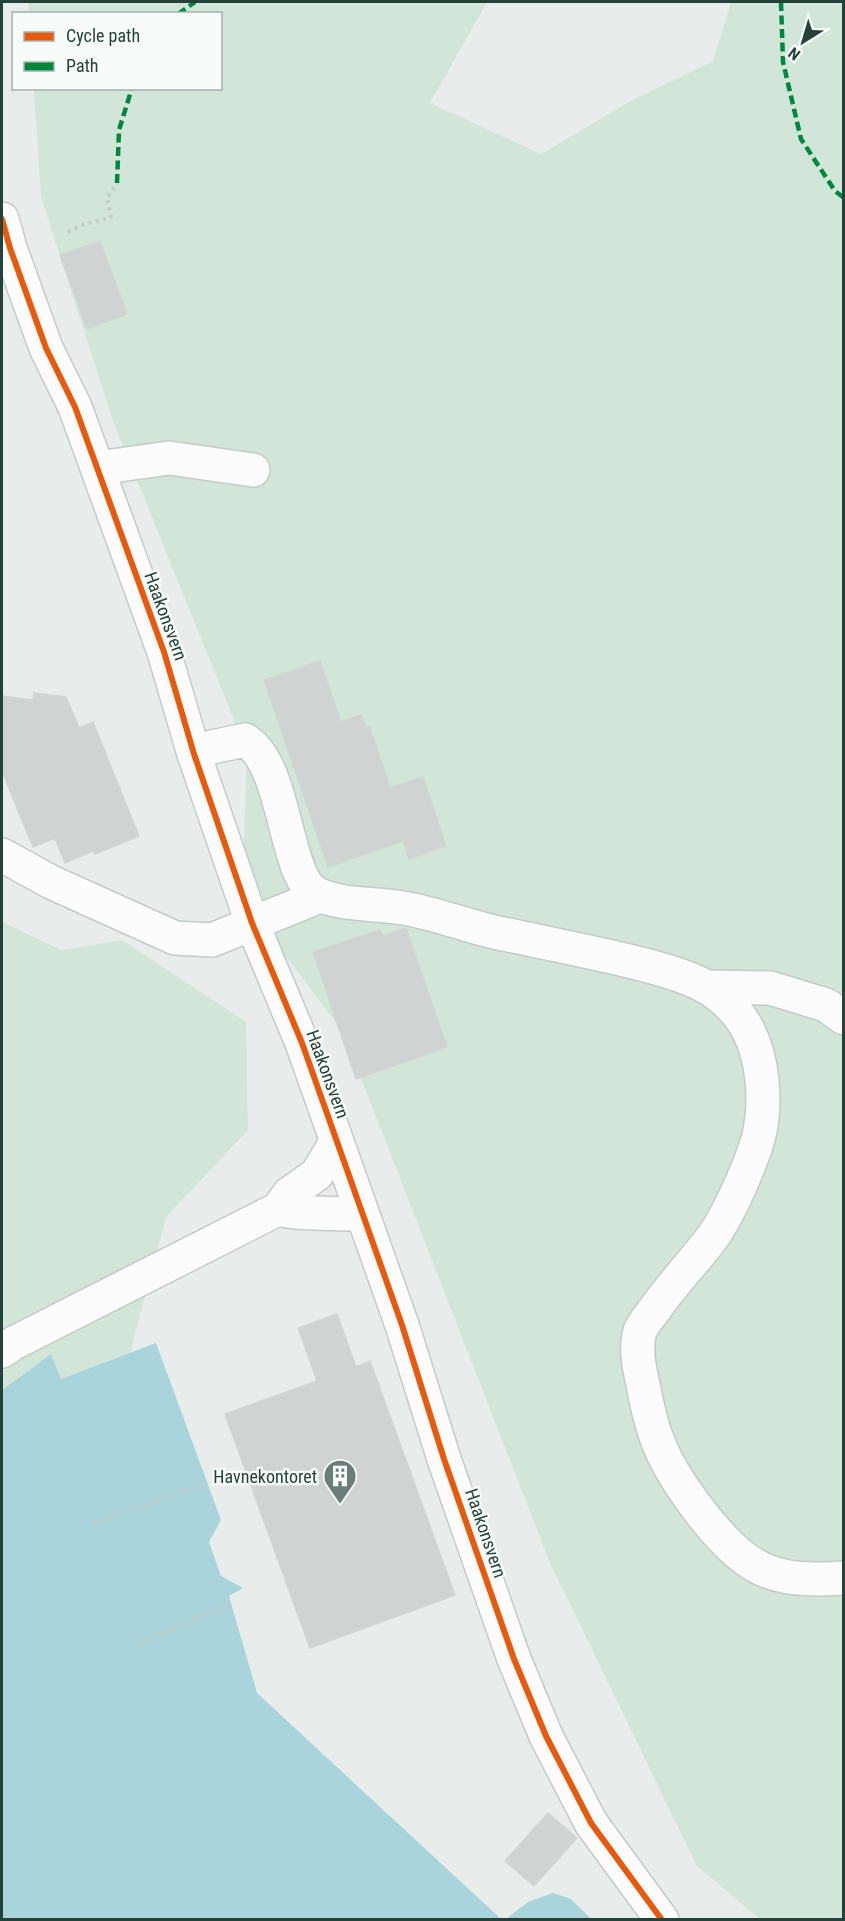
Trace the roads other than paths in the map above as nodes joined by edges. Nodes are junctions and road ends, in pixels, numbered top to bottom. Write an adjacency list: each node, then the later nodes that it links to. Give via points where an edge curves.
1 (2, 219): 2 (street, Haakonsvern, via 46,348 75,407)
2 (98, 468): 3 (street, via 169,458); 4 (street, Haakonsvern, via 164,652)
3 (253, 470)
4 (194, 754): 6 (street, via 245,740 251,742 267,768 293,855 307,886); 7 (street, Haakonsvern)
5 (2, 855): 7 (street, via 51,882 175,938 212,940)
6 (320, 896): 7 (street); 8 (street, via 405,908 494,932 599,953)
7 (252, 924): 10 (street, Haakonsvern, via 302,1043)
8 (707, 987): 9 (street, via 770,988 826,1005); 14 (street, via 736,1013 756,1049 761,1074 760,1131 715,1234 641,1328 638,1362 648,1407 661,1448 674,1472 704,1516 747,1560 782,1576 809,1580)
9 (843, 1018)
10 (336, 1142): 11 (street, Haakonsvern, via 317,1174 289,1194); 12 (street, Haakonsvern)
11 (278, 1209): 12 (street); 13 (street, Haakonsvern)
12 (362, 1214): 15 (street, Haakonsvern, via 514,1659 546,1736 591,1823)
13 (2, 1351)
14 (843, 1578)
15 (662, 1920)

